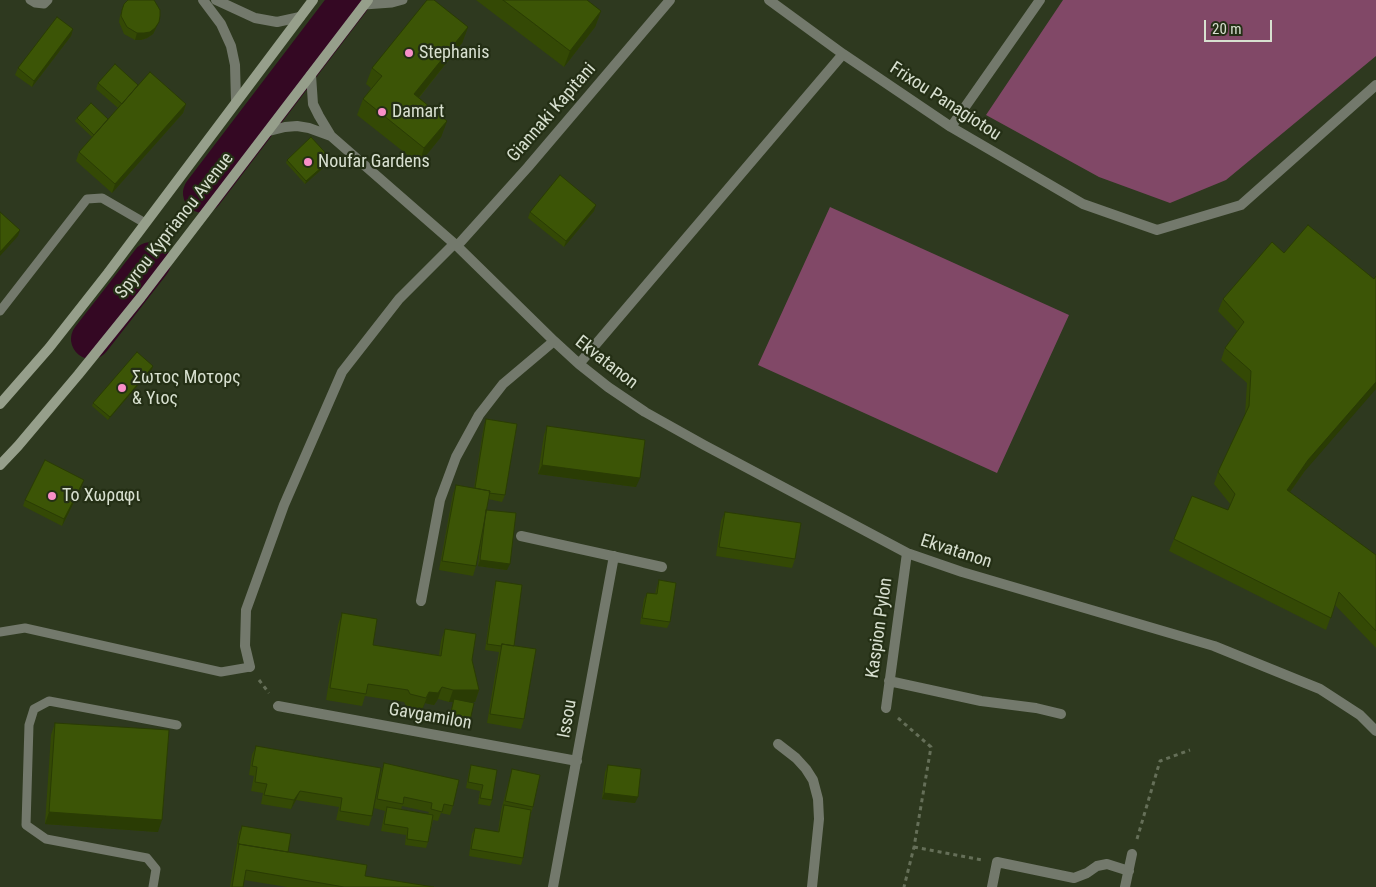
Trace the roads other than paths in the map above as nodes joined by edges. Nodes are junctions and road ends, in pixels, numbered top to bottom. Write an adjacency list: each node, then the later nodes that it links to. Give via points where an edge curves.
1 (30, 0): 2 (lane, via 44,4)
2 (48, 0)
3 (203, 0): 15 (street, via 221,24 231,46)
4 (216, 0): 11 (street, via 262,20 277,22)
5 (313, 0): 11 (main road, Spyrou Kyprianou Avenue)
6 (403, 0): 10 (lane)
7 (670, 0): 20 (street, Giannaki Kapitani, via 528,167)
8 (768, 0): 12 (street)
9 (1040, 0): 16 (street)
10 (366, 3): 13 (main road, Spyrou Kyprianou Avenue)
11 (300, 17): 15 (main road, Spyrou Kyprianou Avenue)
12 (843, 54): 16 (street, Frixou Panagiotou); 23 (street)
13 (311, 75): 17 (main road, Spyrou Kyprianou Avenue); 18 (street, Ekvatanon, via 313,104)
14 (1376, 86): 16 (street, Frixou Panagiotou, via 1241,205 1157,230 1082,204)
15 (236, 101): 19 (main road, Spyrou Kyprianou Avenue)
16 (951, 127)
17 (269, 131): 18 (street, Ekvatanon, via 296,126); 25 (main road, Spyrou Kyprianou Avenue, via 141,298)
18 (331, 136): 20 (street, Ekvatanon)
19 (144, 223): 21 (lane, via 102,198 86,199); 24 (main road, Spyrou Kyprianou Avenue, via 49,348)
20 (455, 245): 22 (street, Ekvatanon); 32 (street, Giannaki Kapitani, via 399,299 342,372 284,505 246,610 245,646)
21 (0, 311)
22 (554, 341): 23 (street, Ekvatanon); 30 (street, Ekvatanon, via 503,384 479,415 456,457 440,500)
23 (579, 364): 27 (street, Ekvatanon, via 645,412 704,446)
24 (0, 404)
25 (0, 465)
26 (521, 536): 28 (street)
27 (907, 553): 33 (street, Kaspion Pylon); 38 (street, Ekvatanon, via 1214,646 1320,689 1360,715)
28 (614, 556): 29 (street); 40 (street, Issou)
29 (662, 567)
30 (421, 601)
31 (0, 632): 32 (lane, via 25,628 221,672)
32 (250, 668)
33 (889, 680): 35 (street, Kaspion Pylon); 36 (street, via 981,701)
34 (278, 706): 40 (street, Gavgamilon)
35 (886, 708)
36 (1061, 714)
37 (178, 725): 43 (lane, via 49,701 34,709 29,725 26,825 46,839 146,858 156,868)
38 (1376, 731)
39 (778, 744): 45 (street, via 806,769 818,799)
40 (577, 761): 44 (street, Issou)
41 (1132, 854): 42 (street)
42 (1129, 871): 46 (street, via 1107,864 1074,878 997,862); 47 (street)
43 (153, 887)
44 (553, 887)
45 (812, 887)
46 (992, 887)
47 (1126, 887)

